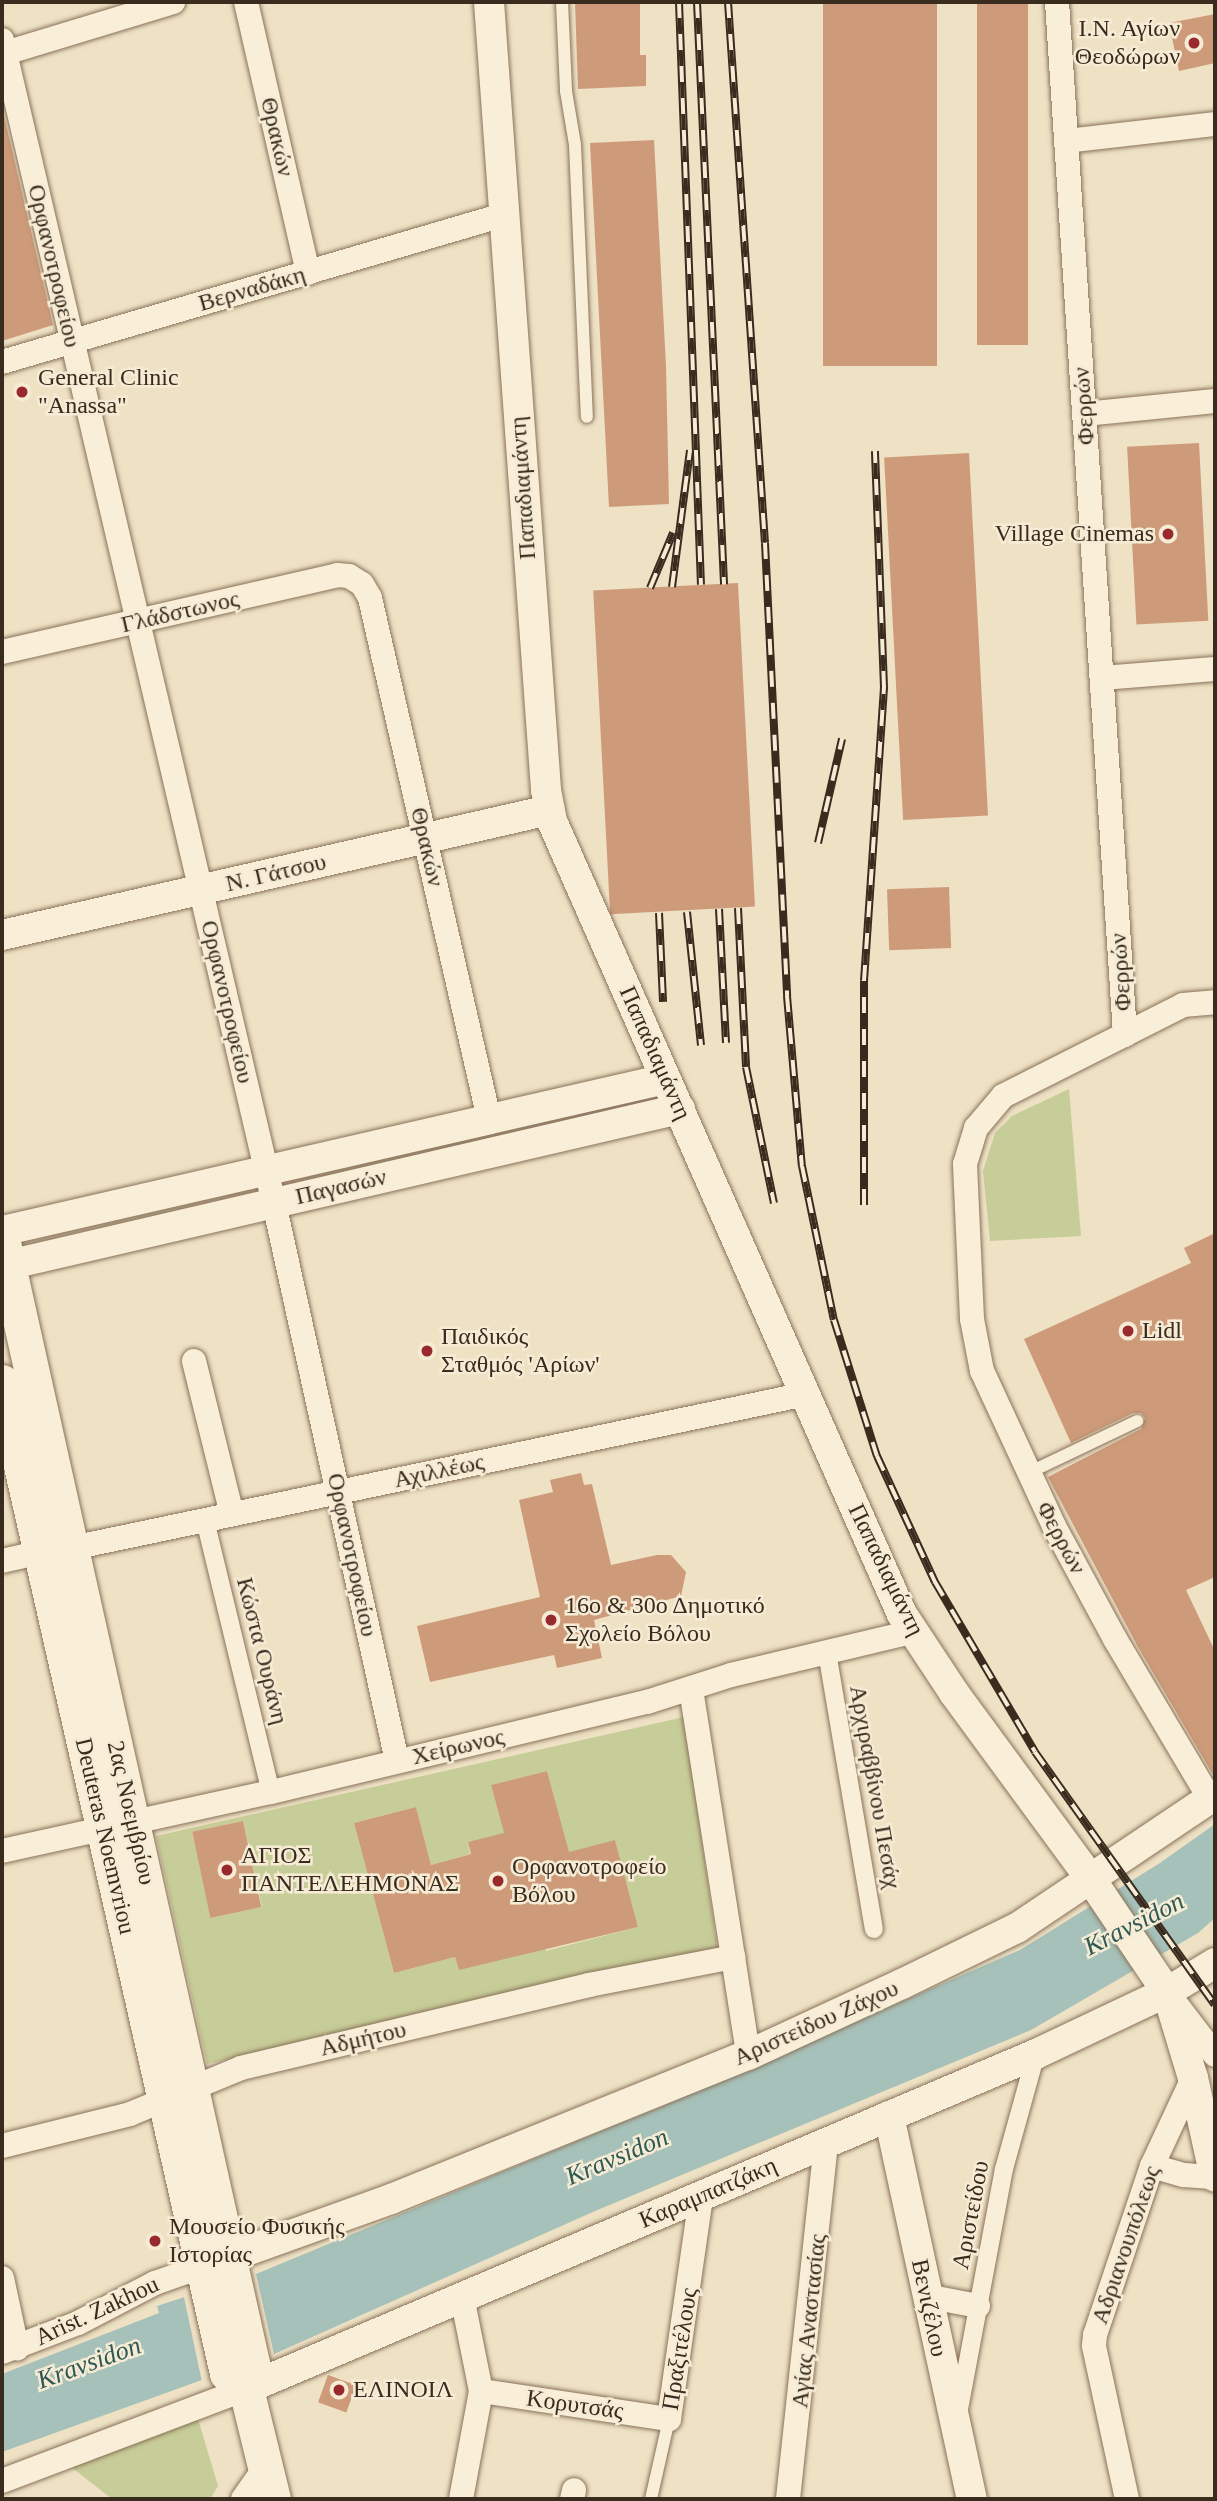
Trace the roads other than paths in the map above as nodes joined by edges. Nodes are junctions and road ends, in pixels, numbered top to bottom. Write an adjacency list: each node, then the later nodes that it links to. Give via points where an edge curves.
1 (173, 2): 6 (street)
2 (246, 2): 10 (street, Θρακών)
3 (489, 2): 9 (street, Παπαδιαμάντη)
4 (562, 2): 15 (lane, via 566,91 575,145)
5 (1057, 2): 8 (street, Φερρών)
6 (3, 49): 11 (street, Ορφανοτροφείου)
7 (1215, 124): 8 (street)
8 (1066, 141): 14 (street, Φερρών)
9 (503, 215): 10 (street, Βερναδάκη); 21 (street, Παπαδιαμάντη)
10 (308, 273): 11 (street, Βερναδάκη)
11 (71, 342): 12 (street, Βερναδάκη); 17 (street, Ορφανοτροφείου)
12 (2, 362)
13 (1215, 401): 14 (street)
14 (1084, 414): 20 (street, Φερρών)
15 (587, 417)
16 (357, 580): 17 (street, Γλάδστωνος, via 337,575); 22 (street, Θρακών, via 370,598)
17 (137, 622): 18 (street, Γλάδστωνος); 23 (street, Ορφανοτροφείου)
18 (2, 652)
19 (1215, 669): 20 (street)
20 (1102, 678): 26 (street, Φερρών)
21 (549, 810): 22 (street, Ν. Γάτσου); 27 (street, Παπαδιαμάντη)
22 (425, 837): 23 (street, Ν. Γάτσου); 29 (street, Θρακών)
23 (202, 890): 24 (street, Ν. Γάτσου); 30 (street, Ορφανοτροφείου)
24 (2, 935)
25 (1215, 1002): 26 (street, via 1183,1005)
26 (1125, 1035): 37 (street, Φερρών, via 1003,1096 978,1124 967,1154 975,1342 982,1371)
27 (665, 1079): 28 (street, Παπαδιαμάντη); 29 (street, Παγασών)
28 (680, 1109): 31 (street, Παγασών); 35 (street, Παπαδιαμάντη)
29 (489, 1119): 30 (street, Παγασών)
30 (266, 1170): 31 (street, Ορφανοτροφείου); 32 (street, Παγασών)
31 (274, 1203): 32 (street, Παγασών); 38 (street, Ορφανοτροφείου)
32 (3, 1250): 41 (main road, 2ας Νοεμβρίου)
33 (194, 1361): 39 (street)
34 (2, 1382): 41 (main road)
35 (806, 1394): 38 (street, Αχιλλέως); 43 (street, Παπαδιαμάντη)
36 (1137, 1421): 37 (lane)
37 (1028, 1473): 48 (street, Φερρών, via 1115,1639)
38 (338, 1491): 39 (street, Αχιλλέως); 46 (street, Ορφανοτροφείου)
39 (232, 1514): 40 (street, Αχιλλέως)
40 (205, 1520): 41 (street, Αχιλλέως); 47 (street, Κώστα Ουράνη)
41 (57, 1550): 42 (street, Αχιλλέως); 49 (main road, 2ας Νοεμβρίου)
42 (2, 1561)
43 (912, 1632): 44 (street, Χείρωνος); 51 (street, Παπαδιαμάντη)
44 (827, 1652): 45 (street, Χείρωνος); 52 (street, Αρχιραββίνου Πεσάχ)
45 (691, 1689): 46 (street, Χείρωνος); 53 (street)
46 (397, 1761): 47 (street, Χείρωνος)
47 (271, 1793): 49 (street, Χείρωνος)
48 (1212, 1797): 51 (street, Αριστείδου Ζάχου)
49 (118, 1826): 50 (street, Χείρωνος); 60 (main road, 2ας Νοεμβρίου)
50 (2, 1851)
51 (1096, 1887): 55 (street, Παπαδιαμάντη); 57 (street, Αριστείδου Ζάχου)
52 (874, 1930)
53 (733, 1957): 57 (street); 60 (street, Αδμήτου, via 589,1985 267,2062)
54 (1215, 1963): 55 (street, Καραμπατζάκη)
55 (1162, 1984): 56 (street, Καραμπατζάκη); 58 (street); 59 (street, Παπαδιαμάντη)
56 (1036, 2054): 61 (street, Καραμπατζάκη); 71 (street, Αριστείδου, via 1004,2169)
57 (748, 2055): 67 (street, Arist. Zakhou)
58 (1215, 2055)
59 (1193, 2078): 64 (street, Αδριανουπόλεως); 65 (street, Παπαδιαμάντη)
60 (178, 2094): 63 (street, Αδμήτου, via 130,2114); 67 (main road, 2ας Νοεμβρίου)
61 (890, 2116): 62 (street, Καραμπατζάκη); 69 (street, Βενιζέλου)
62 (825, 2144): 66 (street, Καραμπατζάκη); 82 (street, Αγίας Αναστασίας)
63 (2, 2146)
64 (1152, 2166): 65 (street); 84 (street, Αδριανουπόλεως, via 1098,2320 1094,2346)
65 (1215, 2177)
66 (701, 2196): 70 (street, Καραμπατζάκη); 75 (street, Πραξιτέλους)
67 (218, 2274): 72 (street, Arist. Zakhou, via 155,2283 79,2323); 73 (main road, 2ας Νοεμβρίου)
68 (2, 2277): 72 (street)
69 (926, 2296): 71 (street); 76 (street, Βενιζέλου)
70 (463, 2297): 73 (street, Καραμπατζάκη); 74 (street)
71 (978, 2305): 76 (street, Αριστείδου)
72 (9, 2350)
73 (242, 2375): 77 (street); 78 (main road, 2ας Νοεμβρίου)
74 (481, 2391): 75 (street, Κορυτσάς); 80 (street)
75 (669, 2419): 81 (lane, Πραξιτέλους)
76 (956, 2429): 83 (street, Βενιζέλου)
77 (2, 2481)
78 (269, 2483): 79 (street)
79 (243, 2499)
80 (461, 2499)
81 (651, 2499)
82 (788, 2499)
83 (972, 2499)
84 (1127, 2499)

